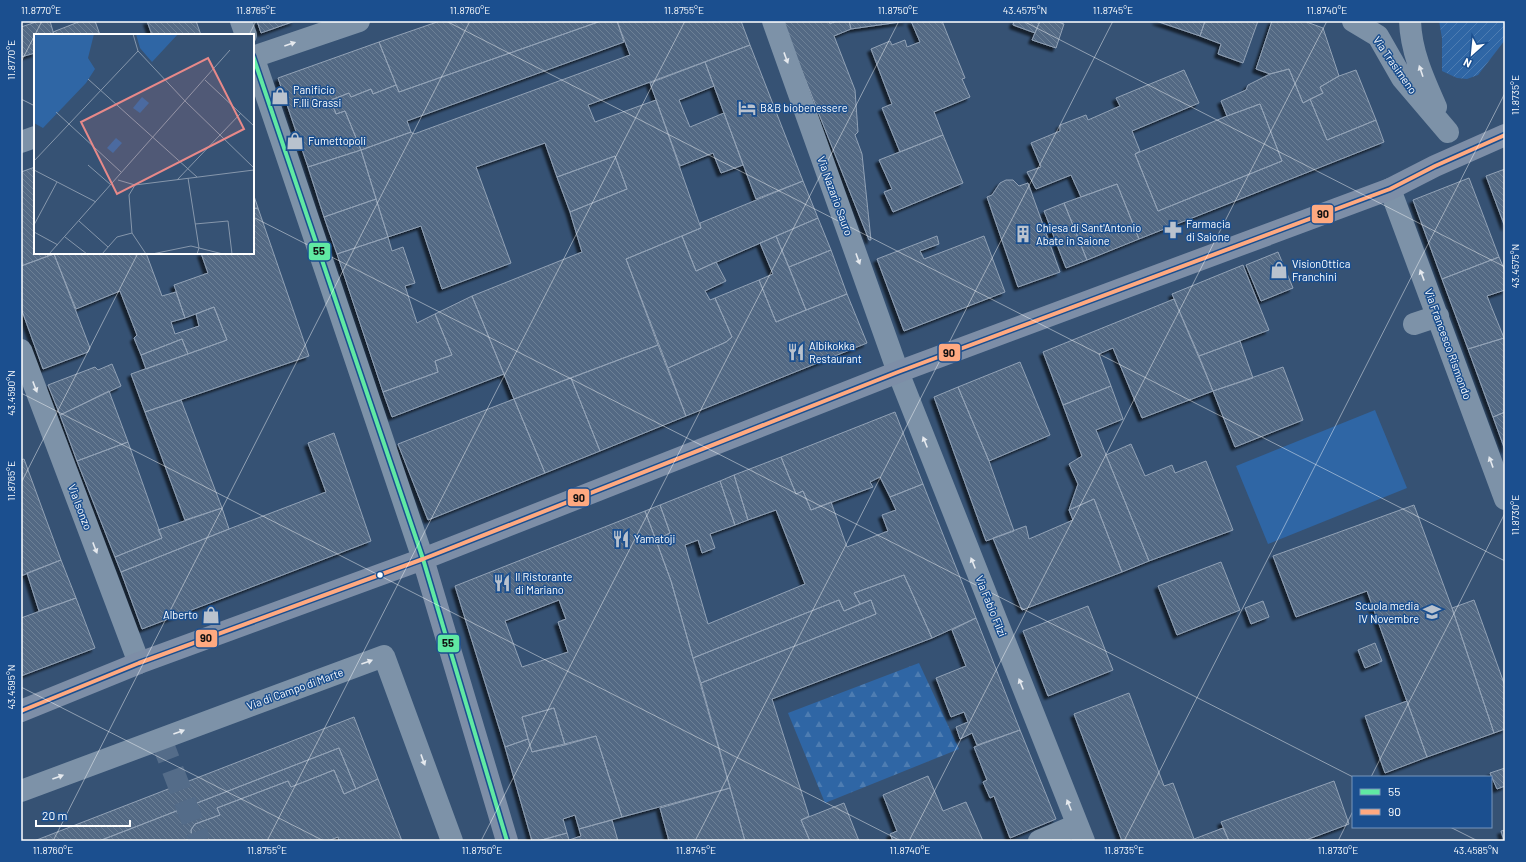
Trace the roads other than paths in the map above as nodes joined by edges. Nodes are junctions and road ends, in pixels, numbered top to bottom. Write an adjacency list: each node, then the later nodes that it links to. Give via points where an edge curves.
1 (241, 21): 6 (street)
2 (359, 21): 7 (street, one-way to 2)
3 (773, 21): 18 (street, Via Nazario Sauro, one-way to 18)
4 (1353, 21): 9 (street, Via Trasimeno, via 1378,36 1402,78)
5 (1410, 21): 9 (street, one-way to 5, via 1421,73 1410,35)
6 (246, 34)
7 (254, 57)
8 (254, 60): 20 (street)
9 (1448, 132): 13 (street)
10 (1505, 135): 13 (main road)
11 (34, 137): 12 (street)
12 (21, 142)
13 (1458, 155): 14 (main road)
14 (1390, 189): 15 (street, Via Francesco Rismondo, one-way to 14); 18 (main road)
15 (1438, 316): 16 (street); 19 (street, Via Francesco Rismondo, one-way to 15)
16 (1414, 324)
17 (21, 350): 21 (street, Via Isonzo, one-way to 21)
18 (898, 372): 20 (main road); 24 (street, Via Fabio Filzi, one-way to 18)
19 (1505, 499)
20 (423, 559): 21 (main road); 26 (main road)
21 (139, 663): 22 (main road)
22 (21, 711)
23 (21, 791): 25 (street, Via di Campo di Marte, one-way to 25, via 384,656)
24 (1081, 833): 27 (street)
25 (452, 841)
26 (507, 841)
27 (1039, 841)

